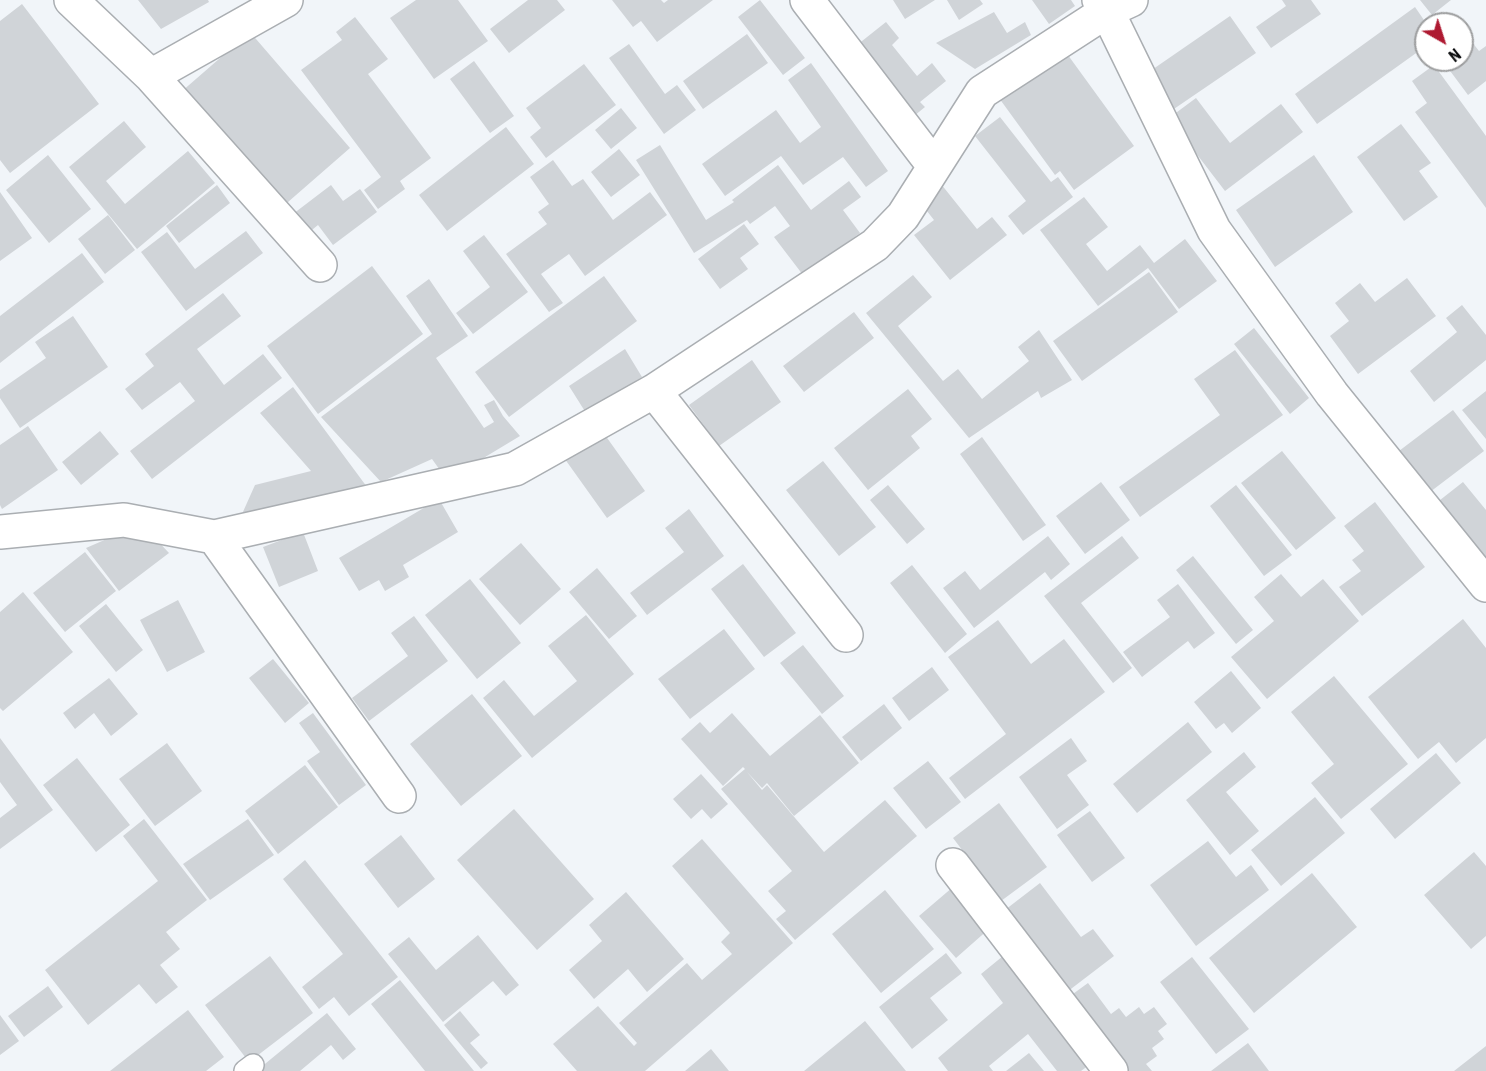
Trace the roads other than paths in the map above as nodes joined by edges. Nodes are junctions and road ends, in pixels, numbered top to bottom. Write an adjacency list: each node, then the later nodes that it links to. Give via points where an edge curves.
1 (71, 0): 5 (street)
2 (286, 0): 5 (street)
3 (807, 0): 6 (street)
4 (1113, 4): 6 (street, via 982,92); 11 (street, via 1214,230 1332,394)
5 (151, 76): 7 (street)
6 (934, 166): 8 (street, via 903,216 875,245)
7 (320, 265)
8 (654, 391): 10 (street, via 515,469); 12 (street)
9 (0, 532): 10 (street, via 124,520)
10 (214, 537): 13 (street)
11 (1486, 585)
12 (846, 635)
13 (399, 796)
14 (953, 865): 15 (street)
15 (1111, 1071)

